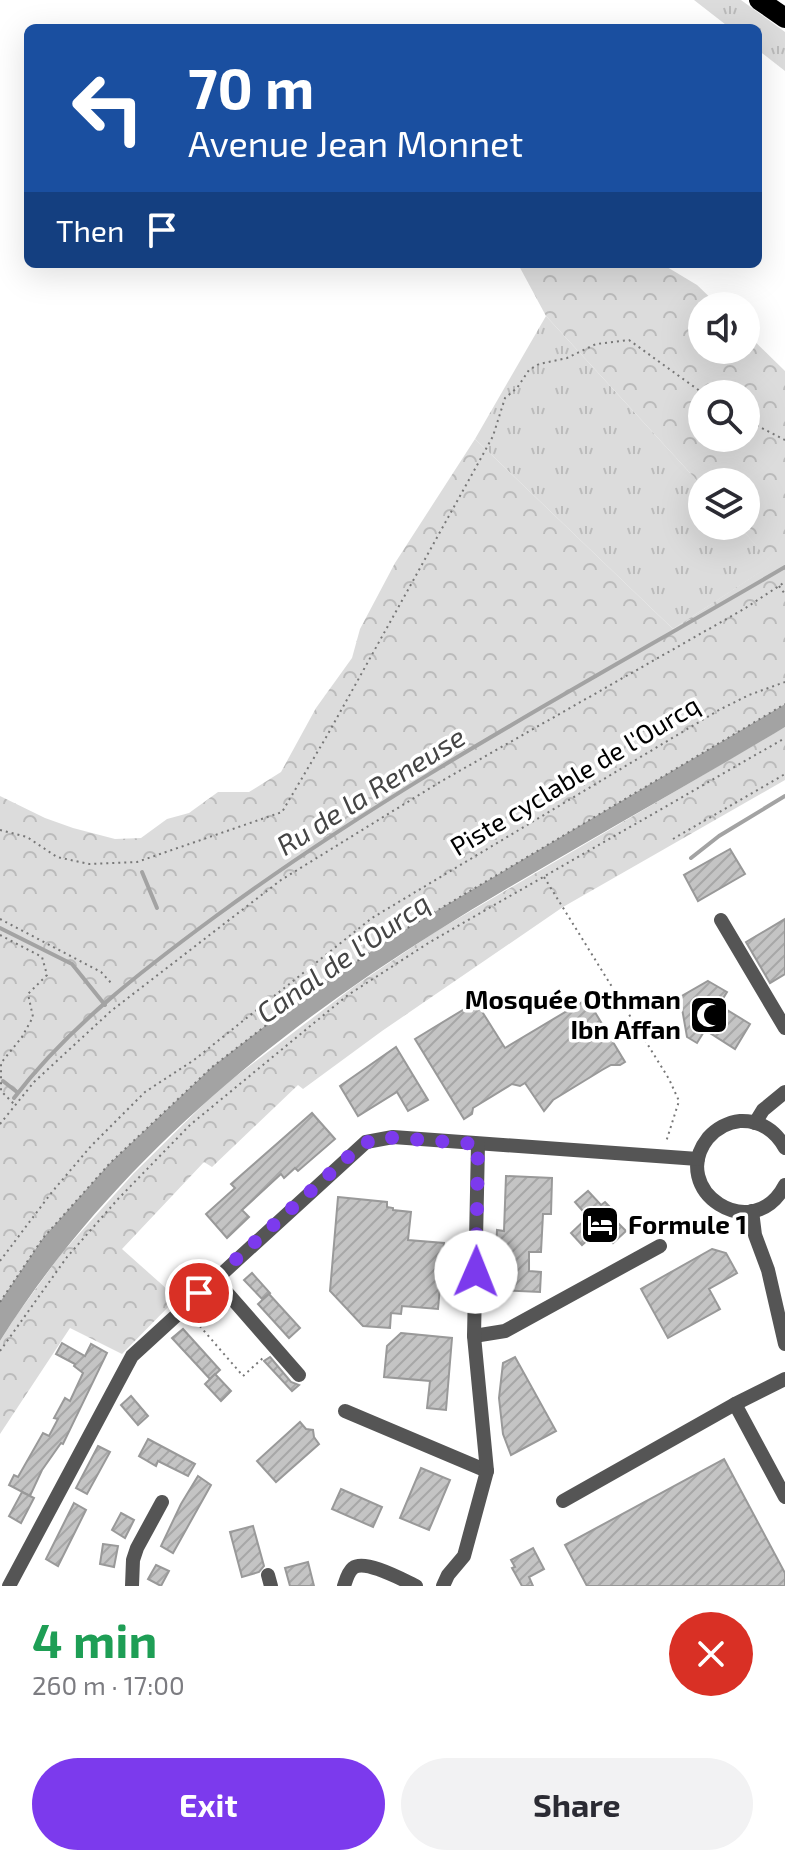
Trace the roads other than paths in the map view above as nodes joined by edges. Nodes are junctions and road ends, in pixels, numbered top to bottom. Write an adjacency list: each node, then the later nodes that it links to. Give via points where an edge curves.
1 (759, 0): 2 (highway)
2 (785, 18)
3 (721, 920): 4 (street)
4 (785, 1028)
5 (785, 1092): 6 (street)
6 (755, 1123): 8 (street, via 776,1135); 9 (street, via 740,1121 719,1129)
7 (478, 1144): 9 (street); 13 (street, via 393,1137 366,1142); 14 (street)
8 (785, 1148)
9 (698, 1159): 11 (street, via 700,1180 711,1199 729,1210)
10 (785, 1185): 11 (street, via 771,1203)
11 (752, 1211): 15 (street)
12 (660, 1246): 14 (street, via 505,1331)
13 (215, 1279): 16 (street); 25 (street, via 141,1346 118,1379)
14 (474, 1336): 20 (street)
15 (785, 1344)
16 (299, 1375)
17 (785, 1379): 18 (street)
18 (735, 1404): 21 (street); 22 (street)
19 (345, 1411): 20 (street)
20 (487, 1471): 24 (street, via 464,1556)
21 (785, 1497)
22 (563, 1501)
23 (162, 1502): 26 (street, via 137,1548)
24 (446, 1581)
25 (9, 1586)
26 (132, 1586)
27 (344, 1586): 28 (street, via 356,1565)
28 (416, 1586)

